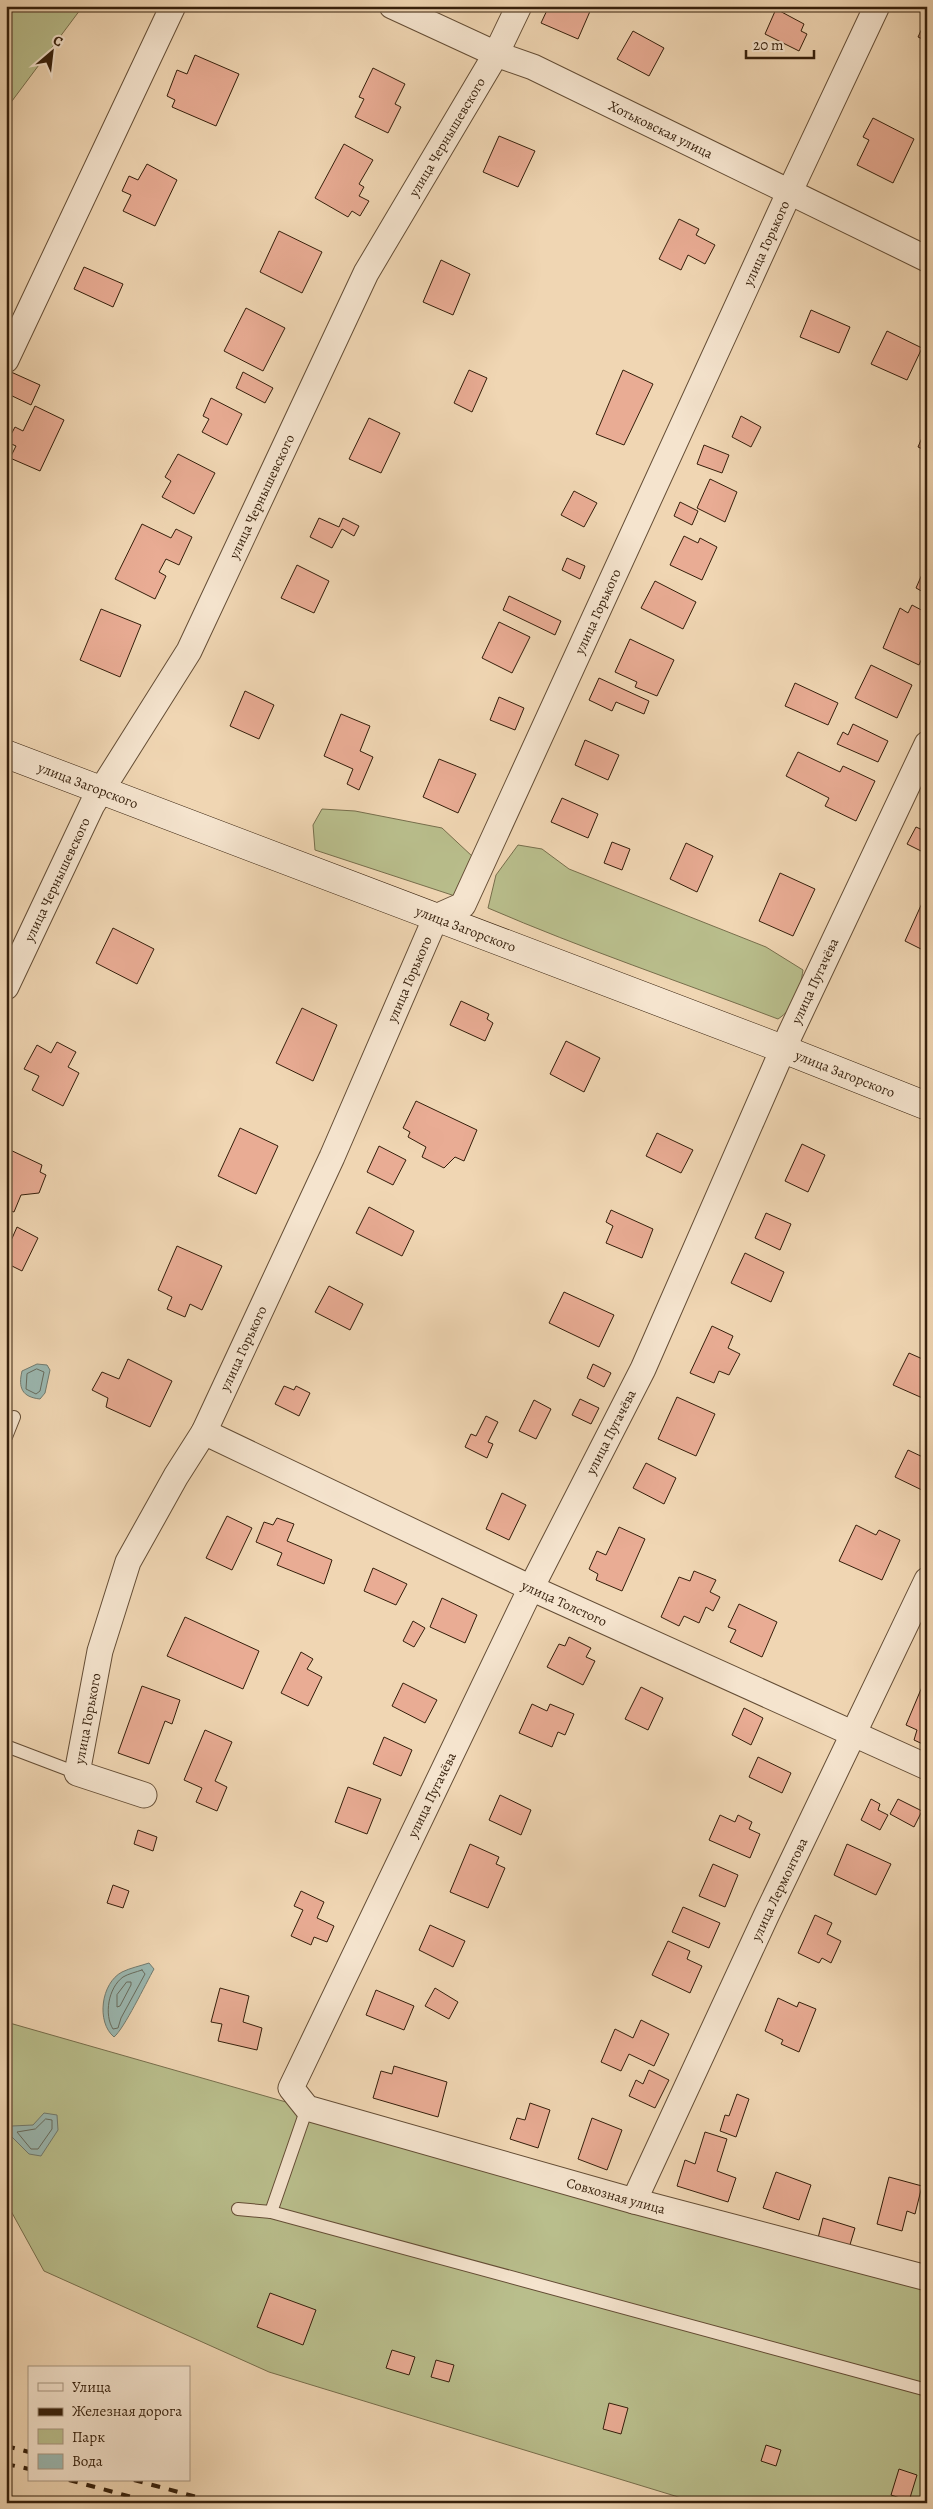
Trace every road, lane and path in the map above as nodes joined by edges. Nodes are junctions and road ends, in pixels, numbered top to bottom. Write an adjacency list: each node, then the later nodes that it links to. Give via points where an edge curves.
1 (172, 6): 8 (street)
2 (392, 6): 5 (street, Хотьковская улица)
3 (519, 6): 5 (street, улица Чернышевского)
4 (877, 6): 6 (street, улица Горького)
5 (496, 54): 6 (street, Хотьковская улица, via 533,66); 11 (street, улица Чернышевского, via 366,272 190,651)
6 (789, 193): 7 (street, Хотьковская улица); 12 (street, улица Горького, via 463,905)
7 (927, 258)
8 (6, 360)
9 (927, 744): 14 (street, улица Пугачёва)
10 (6, 754): 11 (main road, улица Загорского)
11 (100, 791): 12 (main road, улица Загорского); 13 (street, улица Чернышевского)
12 (436, 917): 14 (main road, улица Загорского); 17 (street, улица Горького, via 332,1157)
13 (6, 988)
14 (783, 1049): 15 (main road, улица Загорского); 20 (street, улица Пугачёва, via 643,1369)
15 (927, 1106)
16 (14, 1417): 18 (lane)
17 (204, 1432): 20 (street, улица Толстого); 24 (street, улица Горького, via 128,1562 100,1651)
18 (6, 1437)
19 (927, 1580): 21 (street, улица Лермонтова)
20 (531, 1588): 21 (street, улица Толстого); 26 (street, улица Пугачёва, via 291,2088)
21 (853, 1732): 23 (street, улица Толстого); 27 (street, улица Лермонтова)
22 (6, 1746): 24 (lane)
23 (927, 1767)
24 (77, 1773): 25 (street, улица Горького)
25 (144, 1795)
26 (308, 2108): 27 (street, Совхозная улица); 29 (lane)
27 (634, 2201): 30 (street, Совхозная улица)
28 (238, 2209): 29 (lane)
29 (271, 2212): 31 (lane)
30 (927, 2278)
31 (927, 2390)

